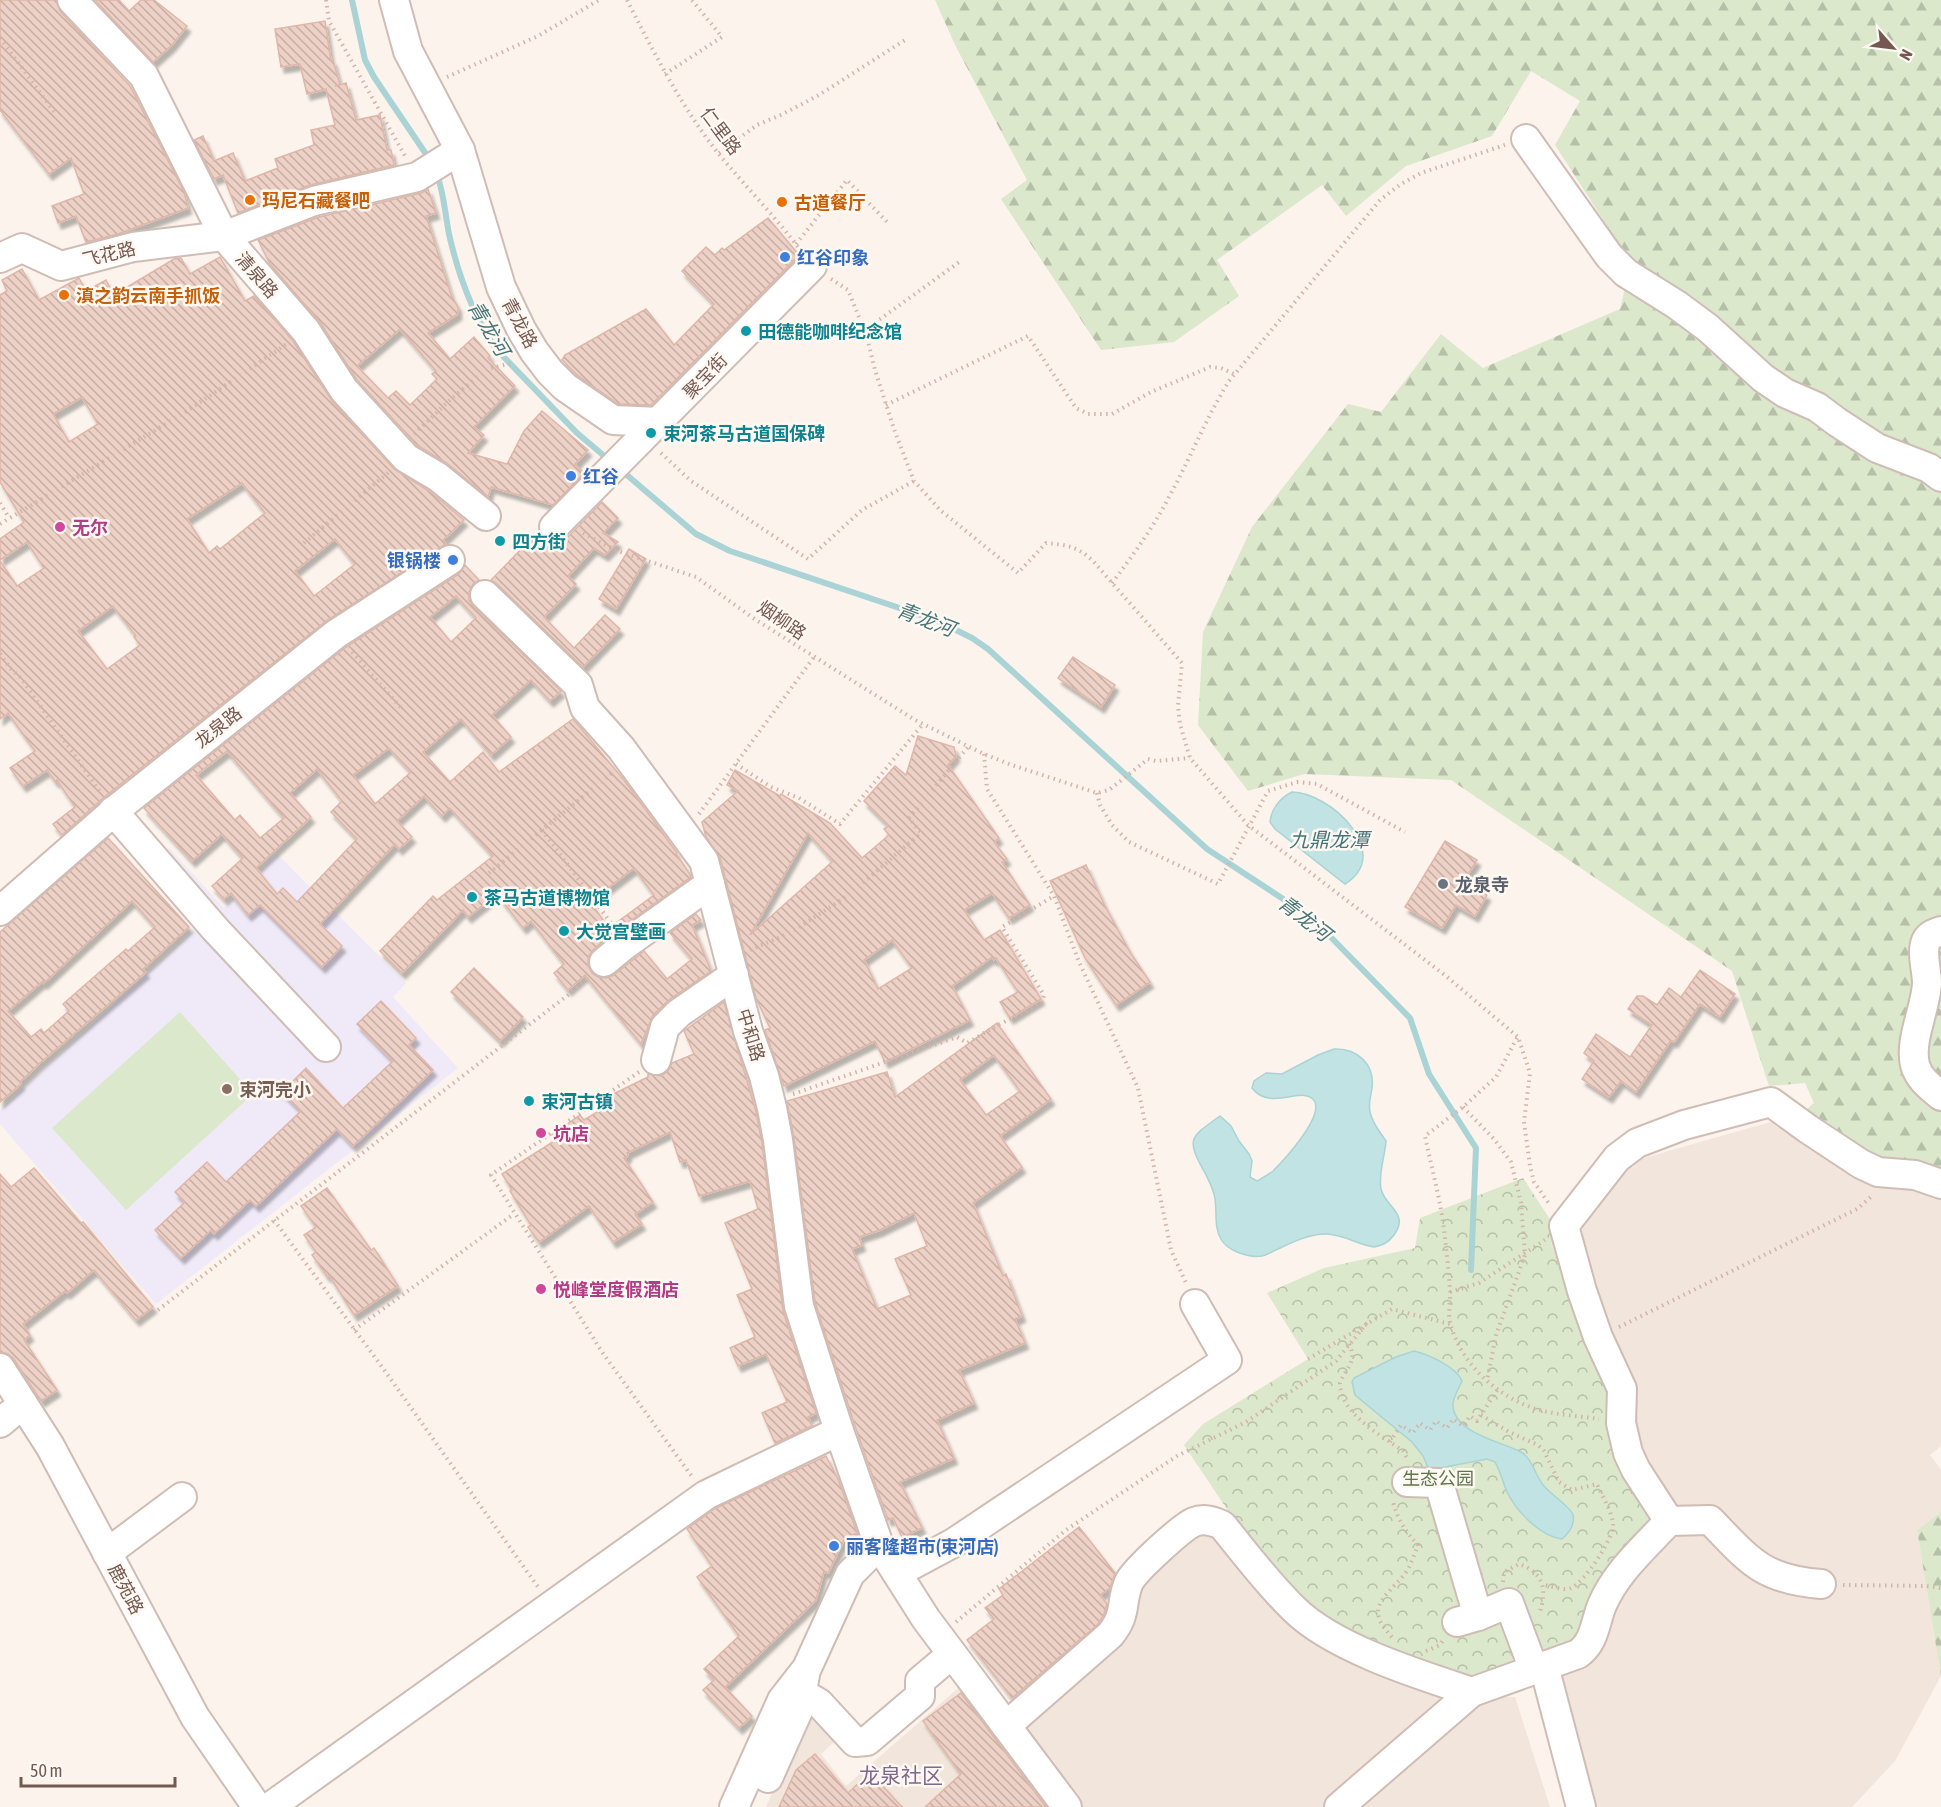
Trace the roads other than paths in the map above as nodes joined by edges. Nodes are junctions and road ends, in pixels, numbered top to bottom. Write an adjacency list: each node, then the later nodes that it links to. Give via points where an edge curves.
1 (72, 0): 5 (street, 清泉路, via 144,76)
2 (394, 0): 4 (street, 青龙路, via 408,51 428,88)
3 (1526, 139): 9 (street, via 1609,256 1626,273 1708,328 1785,393 1817,407 1877,448 1929,468)
4 (453, 155): 5 (street, 飞花路, via 417,177 314,201); 8 (street, 青龙路, via 501,287 534,351 565,387 613,420)
5 (224, 236): 7 (street, 飞花路, via 133,247 61,266 22,248); 10 (street, 清泉路, via 306,331 344,390 406,458 438,477)
6 (804, 255): 8 (street, 聚宝街)
7 (0, 258)
8 (653, 428): 11 (street, 聚宝街)
9 (1941, 477)
10 (486, 516)
11 (558, 522)
12 (450, 560): 14 (street, 龙泉路, via 336,634)
13 (485, 595): 15 (street, 中和路, via 578,685 585,708 704,861)
14 (113, 812): 16 (street, 龙泉路); 20 (street)
15 (710, 884): 18 (street); 19 (street, 中和路)
16 (0, 911)
17 (1941, 931): 22 (street, via 1929,937 1925,947 1927,984 1914,1050 1918,1074)
18 (604, 962)
19 (732, 967): 21 (street, via 665,1027); 28 (street, 中和路, via 778,1140 799,1306)
20 (326, 1047)
21 (656, 1060)
22 (1941, 1096)
23 (1941, 1184): 31 (street, via 1915,1175 1878,1172 1861,1164 1771,1102 1684,1125 1637,1143 1617,1158 1564,1226 1598,1337 1622,1389 1621,1423 1628,1453)
24 (1195, 1304): 34 (street, via 1227,1360 956,1542)
25 (0, 1368): 26 (street, 鹿苑路)
26 (23, 1404): 27 (street); 33 (street, 鹿苑路, via 50,1446)
27 (0, 1423)
28 (838, 1431): 32 (street, 中和路); 42 (street, via 705,1495)
29 (1407, 1482): 37 (street, via 1439,1484 1467,1619 1509,1603)
30 (182, 1497): 33 (street)
31 (1669, 1521): 35 (street, via 1710,1520 1757,1566 1777,1577); 37 (street, via 1615,1580 1592,1640 1584,1650)
32 (879, 1545): 34 (street, 中和路); 38 (street, via 850,1574)
33 (107, 1554): 41 (street, 鹿苑路, via 195,1717)
34 (897, 1572): 36 (street, 中和路)
35 (1821, 1584)
36 (946, 1645): 38 (street, via 920,1681 920,1696 867,1741 855,1742 819,1703); 40 (street, 中和路)
37 (1539, 1668): 39 (street); 47 (street)
38 (804, 1680): 43 (street, via 782,1700); 44 (street, via 798,1711)
39 (1472, 1692): 40 (street, via 1390,1663 1317,1628 1294,1610 1221,1525 1200,1520 1135,1572 1127,1588 1122,1617 1110,1635); 46 (street)
40 (1006, 1726): 45 (street, 中和路)
41 (257, 1807)
42 (270, 1807)
43 (734, 1807)
44 (756, 1807)
45 (1067, 1807)
46 (1339, 1807)
47 (1581, 1807)

